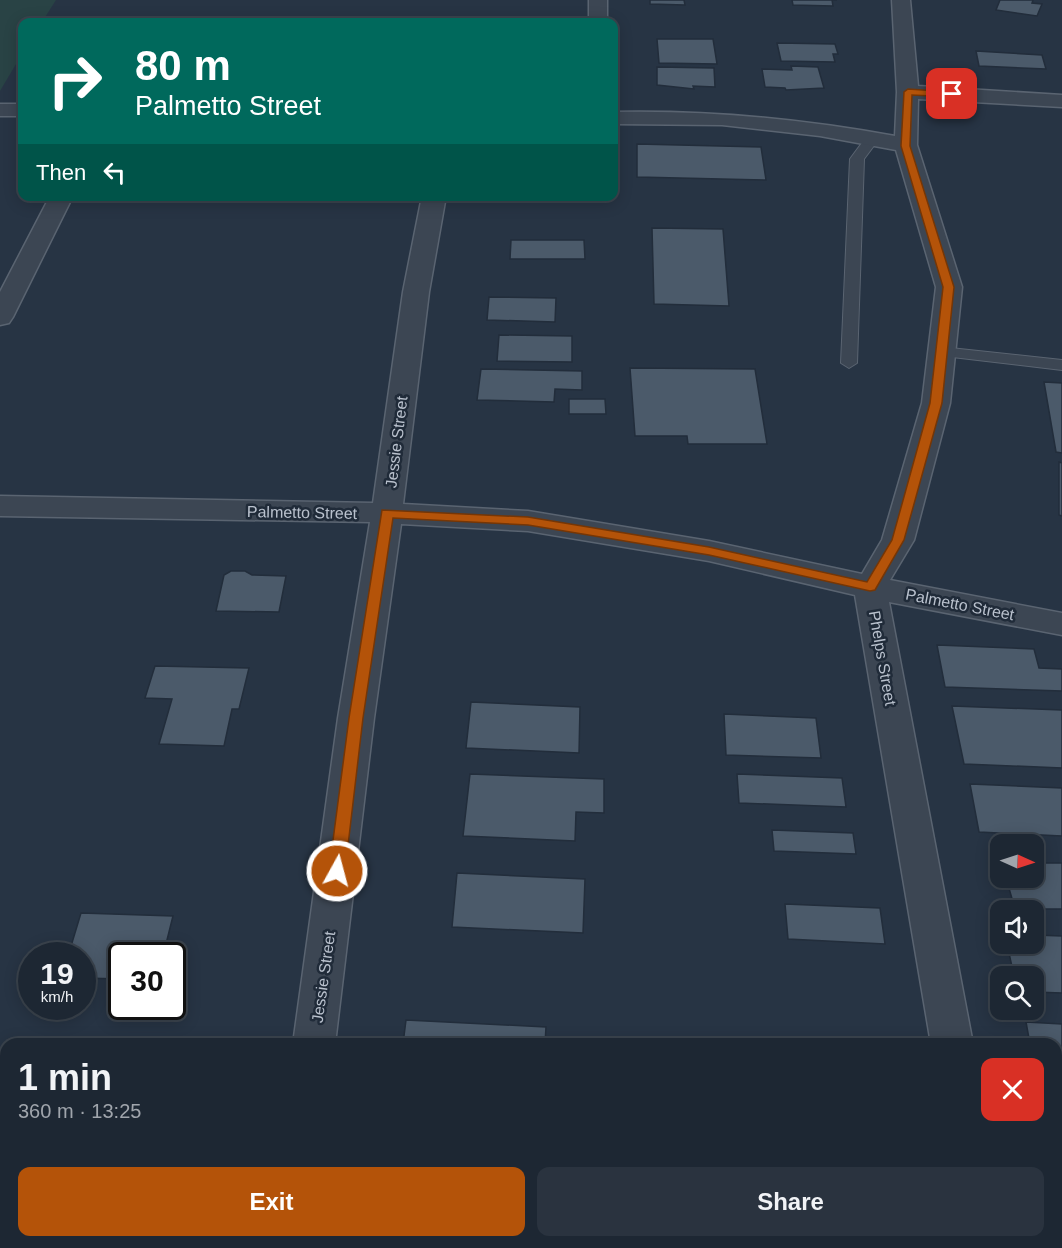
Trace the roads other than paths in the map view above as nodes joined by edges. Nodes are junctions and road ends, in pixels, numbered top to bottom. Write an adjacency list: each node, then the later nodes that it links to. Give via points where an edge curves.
1 (598, 0): 3 (street)
2 (901, 0): 4 (street, Phelps Street)
3 (598, 18)
4 (908, 92): 5 (street); 10 (street, Phelps Street)
5 (1062, 101)
6 (0, 110): 7 (street)
7 (18, 110)
8 (618, 118): 9 (street, via 722,119 820,129)
9 (872, 139): 10 (street); 15 (lane, via 857,159)
10 (906, 146): 14 (street, Phelps Street, via 949,287)
11 (59, 201): 13 (street)
12 (433, 201): 18 (street, Jessie Street, via 416,292)
13 (0, 317)
14 (941, 352): 16 (lane); 19 (street, Phelps Street, via 936,403 898,540)
15 (849, 363)
16 (1062, 365)
17 (0, 506): 18 (street, Palmetto Street)
18 (387, 513): 19 (street, Palmetto Street, via 528,521 709,551); 21 (street, Jessie Street)
19 (870, 587): 20 (street, Palmetto Street); 22 (street, Phelps Street)
20 (1062, 624)
21 (315, 1038)
22 (951, 1038)

